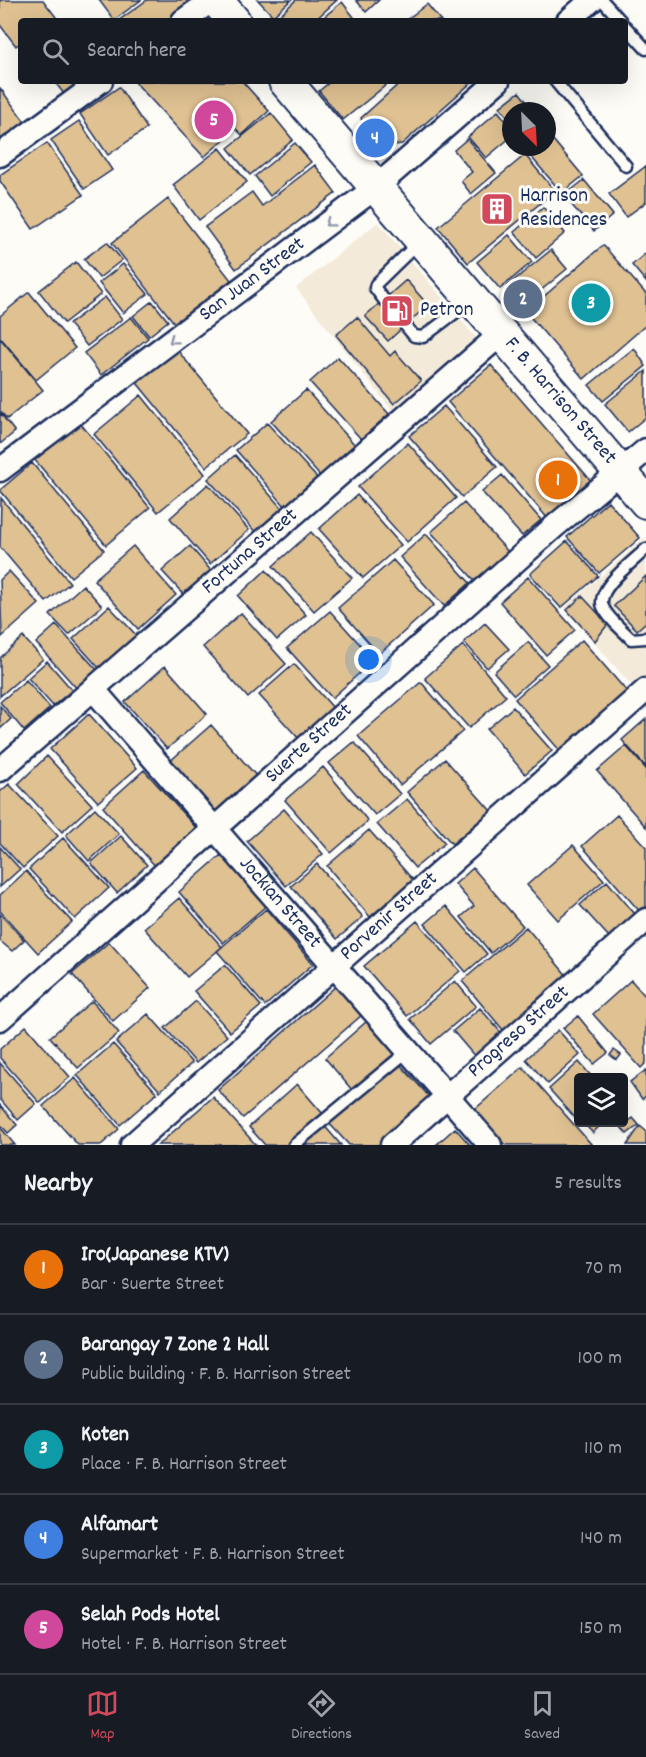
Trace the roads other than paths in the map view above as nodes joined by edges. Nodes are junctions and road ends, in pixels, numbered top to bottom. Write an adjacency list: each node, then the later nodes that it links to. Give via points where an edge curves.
1 (214, 0): 4 (street); 5 (main road)
2 (592, 0): 6 (street)
3 (602, 0): 7 (lane)
4 (187, 18)
5 (231, 18)
6 (571, 18)
7 (618, 18)
8 (628, 29): 9 (lane)
9 (646, 49)
10 (97, 84): 14 (street)
11 (288, 84): 16 (main road, F. B. Harrison Street)
12 (495, 84): 16 (street, San Juan Street)
13 (558, 84): 15 (lane)
14 (0, 154)
15 (626, 166)
16 (375, 188): 17 (main road, F. B. Harrison Street); 23 (street, San Juan Street, one-way to 23)
17 (421, 241): 18 (lane, via 376,284); 19 (main road, F. B. Harrison Street)
18 (384, 300)
19 (472, 300): 20 (lane, via 423,338 414,336); 21 (main road, F. B. Harrison Street)
20 (405, 325)
21 (501, 333): 24 (main road, F. B. Harrison Street); 28 (street, Fortuna Street)
22 (646, 450): 24 (street, Suerte Street)
23 (0, 470)
24 (620, 472): 25 (main road, F. B. Harrison Street); 31 (street, Suerte Street)
25 (646, 502)
26 (646, 549): 27 (lane, via 603,590 601,601 631,639)
27 (646, 638)
28 (93, 689): 30 (street, Fortuna Street); 31 (street, Jockian Street)
29 (646, 690): 33 (street, Porvenir Street)
30 (0, 770)
31 (215, 829): 33 (street, Jockian Street); 34 (street, Suerte Street)
32 (646, 920): 36 (street, Progreso Street)
33 (334, 966): 35 (street, Jockian Street); 37 (street, Porvenir Street)
34 (0, 1019)
35 (408, 1051): 36 (street, Jockian Street); 38 (lane)
36 (447, 1096): 39 (street, Progreso Street); 40 (street, Jockian Street)
37 (132, 1145)
38 (294, 1145)
39 (392, 1145)
40 (490, 1145)

